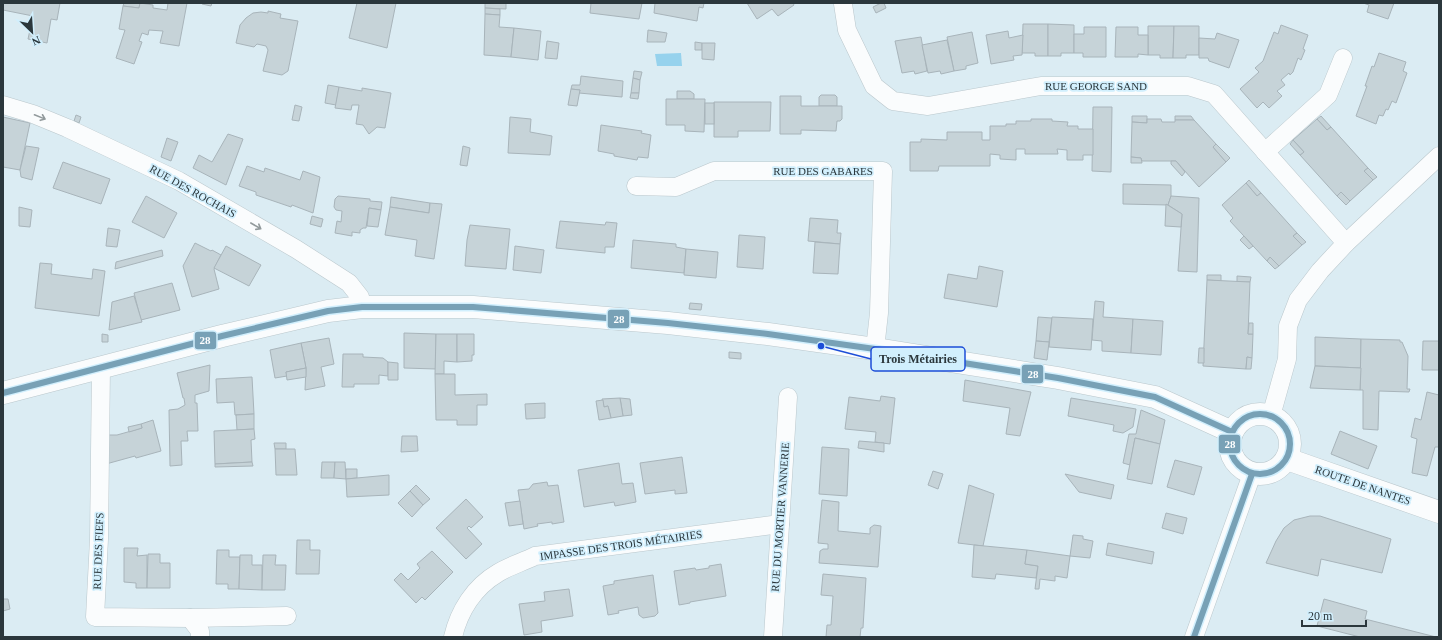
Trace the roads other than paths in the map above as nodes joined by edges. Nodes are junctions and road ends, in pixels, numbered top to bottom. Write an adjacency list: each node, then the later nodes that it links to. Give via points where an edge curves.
1 (843, 3): 4 (street, RUE GEORGE SAND, via 847,30 874,86 894,100 928,106 1042,86 1188,86 1214,94)
2 (1343, 58): 4 (street, via 1328,95)
3 (3, 106): 8 (street, RUE DES ROCHAIS, one-way to 8, via 33,114 67,128 179,181 349,283 360,297)
4 (1265, 152): 7 (street, RUE GEORGE SAND)
5 (1439, 156): 7 (street)
6 (636, 186): 9 (street, RUE DES GABARES, via 676,187 714,171 883,172 879,313)
7 (1346, 242): 13 (street, via 1320,270 1298,300 1288,326 1287,359)
8 (362, 307): 9 (street, via 473,307 668,323); 10 (street, via 282,321)
9 (875, 349): 14 (street, via 1058,378 1155,397)
10 (101, 368): 11 (street); 20 (street, RUE DES FIEFS, via 99,539 95,617)
11 (3, 393)
12 (788, 397): 18 (street, RUE DU MORTIER VANNERIE)
13 (1271, 416): 14 (street, via 1249,416); 15 (street, via 1282,423 1288,434 1290,446)
14 (1232, 432): 16 (street, via 1230,449 1234,460)
15 (1287, 459): 16 (street, via 1274,471); 17 (street, ROUTE DE NANTES)
16 (1252, 474): 24 (street)
17 (1439, 512)
18 (780, 524): 22 (street, IMPASSE DES TROIS MÉTAIRIES, via 535,556 498,573 473,593 456,622); 23 (street, RUE DU MORTIER VANNERIE)
19 (287, 616): 20 (street)
20 (190, 618): 21 (street, via 200,631)
21 (200, 637)
22 (452, 637)
23 (773, 637)
24 (1194, 637)

